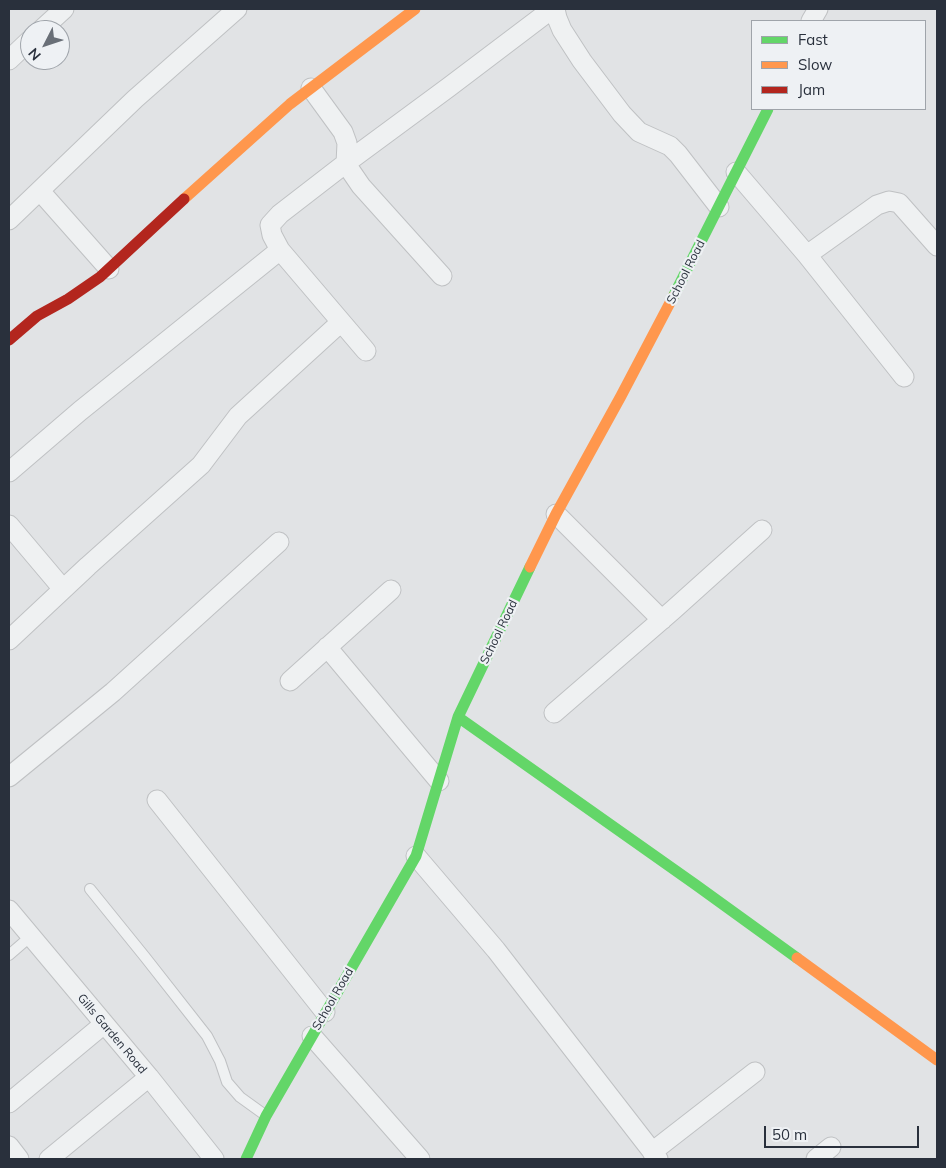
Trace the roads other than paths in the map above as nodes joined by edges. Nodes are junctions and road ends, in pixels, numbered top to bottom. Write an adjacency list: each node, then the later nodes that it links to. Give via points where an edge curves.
1 (64, 9): 6 (street)
2 (237, 9): 14 (street, via 135,99)
3 (415, 9): 10 (street)
4 (553, 9): 12 (street); 15 (street, via 582,61 622,114 639,132 670,146)
5 (818, 9): 7 (street)
6 (52, 20)
7 (812, 20)
8 (20, 50): 9 (street)
9 (9, 60)
10 (311, 88): 12 (street, via 343,132 347,143); 20 (street)
11 (767, 110): 13 (street, School Road)
12 (346, 163): 18 (street, via 270,225); 21 (street, via 361,186)
13 (736, 172): 15 (street, School Road); 19 (street)
14 (40, 191): 16 (street); 20 (street)
15 (719, 207): 27 (street, School Road)
16 (9, 220)
17 (937, 246): 19 (street, via 899,203 889,200 877,205)
18 (280, 250): 22 (street); 26 (street)
19 (807, 255): 25 (street)
20 (109, 269): 23 (street, via 68,299 37,316)
21 (442, 276)
22 (341, 322): 24 (street); 31 (street, via 238,416 201,465)
23 (9, 340)
24 (366, 351)
25 (904, 377)
26 (9, 472)
27 (556, 514): 33 (street); 38 (street, School Road)
28 (9, 525): 31 (street)
29 (762, 530): 33 (street)
30 (279, 542): 39 (street, via 112,692)
31 (63, 589): 34 (street)
32 (391, 590): 35 (street)
33 (662, 620): 37 (street)
34 (9, 640)
35 (327, 647): 36 (street); 40 (street)
36 (290, 681)
37 (554, 713)
38 (458, 717): 40 (street, School Road); 50 (street)
39 (9, 777)
40 (439, 781): 42 (street, School Road)
41 (157, 800): 47 (street)
42 (416, 856): 47 (street, School Road); 57 (street, via 496,950)
43 (90, 889): 54 (lane, via 207,1036 228,1082 240,1097)
44 (9, 910): 45 (street, Gills Garden Road)
45 (31, 936): 46 (lane); 48 (street, Gills Garden Road)
46 (9, 955)
47 (325, 1012): 49 (street, School Road)
48 (104, 1024): 52 (street, Gills Garden Road); 53 (street)
49 (312, 1036): 54 (street, School Road); 62 (street)
50 (937, 1060)
51 (755, 1072): 57 (street)
52 (149, 1077): 59 (street); 60 (street, Gills Garden Road)
53 (9, 1103)
54 (266, 1116): 61 (street, School Road)
55 (9, 1146): 58 (street)
56 (831, 1146): 63 (street)
57 (655, 1156)
58 (19, 1159)
59 (49, 1159)
60 (214, 1159)
61 (246, 1159)
62 (420, 1159)
63 (816, 1159)

